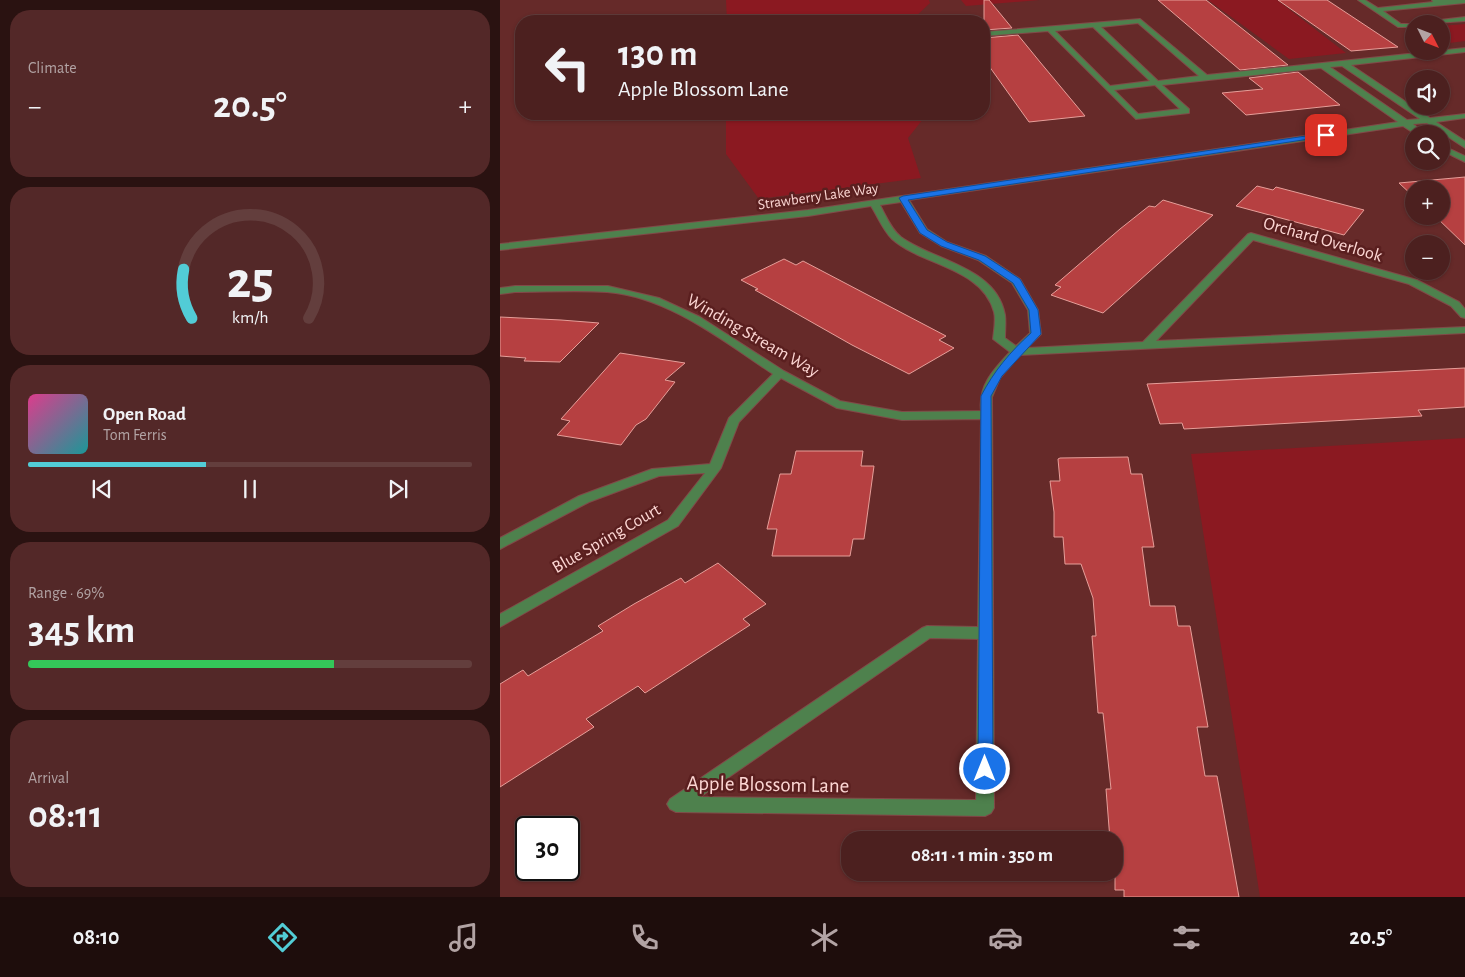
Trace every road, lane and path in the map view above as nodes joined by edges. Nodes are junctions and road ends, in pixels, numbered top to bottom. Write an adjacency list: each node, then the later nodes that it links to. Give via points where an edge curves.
1 (1361, 0): 4 (street)
2 (1465, 1): 3 (street)
3 (1438, 2): 4 (street)
4 (1378, 10): 8 (street)
5 (1465, 19): 6 (street)
6 (1450, 21)
7 (1095, 24): 10 (street); 18 (street, via 1140,21); 19 (street)
8 (1400, 26): 9 (street); 11 (street)
9 (1405, 26)
10 (1050, 29): 12 (street); 20 (street)
11 (1405, 29)
12 (990, 34)
13 (1465, 50): 14 (street)
14 (1450, 51)
15 (1405, 56): 16 (street)
16 (1344, 63): 17 (street); 22 (street)
17 (1322, 66): 18 (street); 23 (street)
18 (1205, 78): 19 (street)
19 (1156, 83): 20 (street); 20 (street, via 1186,111 1136,117)
20 (1108, 88)
21 (1465, 116): 22 (street, Strawberry Lake Way)
22 (1428, 120): 23 (street, Strawberry Lake Way); 25 (street)
23 (1404, 123): 24 (street); 28 (street, Strawberry Lake Way)
24 (1407, 125)
25 (1465, 145)
26 (1450, 151): 27 (street)
27 (1465, 159)
28 (903, 198): 29 (street, Strawberry Lake Way); 35 (street, Apple Blossom Lane, via 923,231 944,244 982,258 1016,281 1033,310 1036,334)
29 (874, 203): 30 (street, Strawberry Lake Way, via 668,230); 35 (street, via 896,237 921,253 960,269 988,289 999,311 999,339)
30 (500, 247)
31 (500, 291): 36 (street, Winding Stream Way, via 608,289 656,300 696,319)
32 (1465, 315): 34 (street, Orchard Overlook, via 1455,304 1412,282 1252,236)
33 (1465, 330): 34 (street)
34 (1146, 345): 35 (street)
35 (1017, 352): 37 (street, Apple Blossom Lane, via 997,375 986,396)
36 (780, 373): 37 (street, Winding Stream Way, via 837,404 902,416); 38 (street, Blue Spring Court, via 732,421)
37 (987, 415): 41 (street, Apple Blossom Lane)
38 (715, 468): 39 (street, Blue Spring Court, via 657,472 584,499); 40 (street, Blue Spring Court, via 673,523)
39 (500, 544)
40 (500, 621)
41 (986, 633): 41 (street, Apple Blossom Lane, via 927,632 676,804 985,808)

